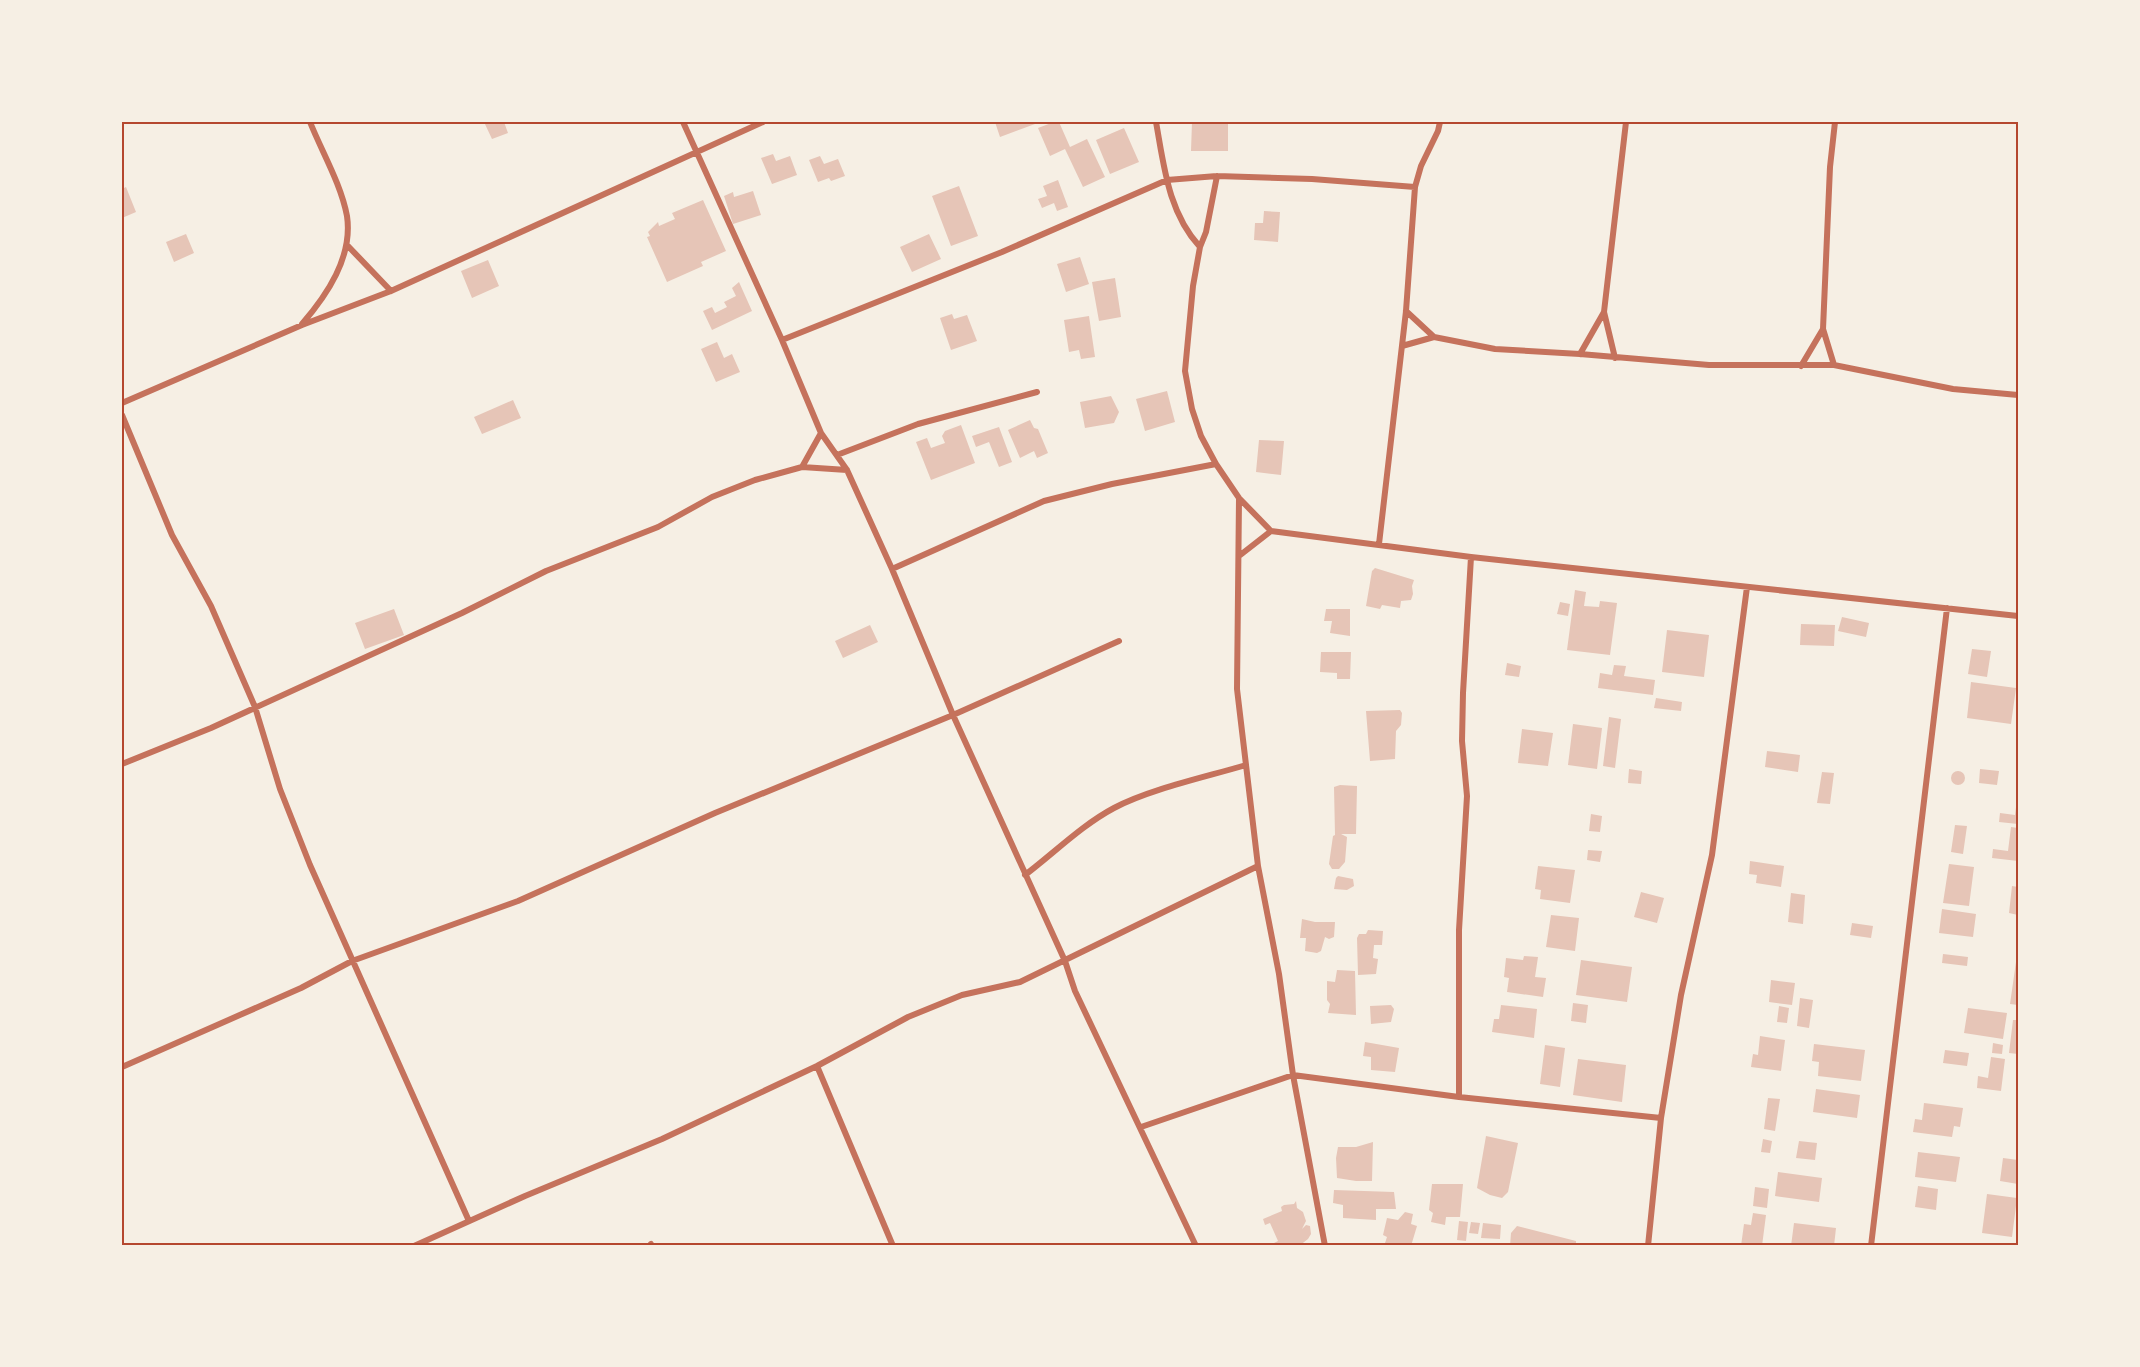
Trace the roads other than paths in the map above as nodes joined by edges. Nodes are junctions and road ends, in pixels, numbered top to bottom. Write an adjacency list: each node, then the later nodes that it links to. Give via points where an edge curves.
1 (309, 122): 12 (street, via 341,194 347,217)
2 (683, 122): 8 (street)
3 (763, 122): 8 (street)
4 (1155, 122): 10 (street)
5 (1440, 122): 11 (street)
6 (1626, 122): 16 (street)
7 (1835, 122): 18 (street)
8 (697, 151): 14 (street); 20 (street)
9 (1217, 176): 10 (street); 11 (street); 13 (street)
10 (1167, 180): 13 (street, via 1187,233); 20 (street, via 1002,252)
11 (1414, 187): 15 (street)
12 (347, 245): 14 (street); 17 (street, via 331,287)
13 (1200, 247): 32 (street, via 1185,371 1192,410)
14 (391, 291): 17 (street)
15 (1406, 311): 19 (street); 21 (street)
16 (1604, 312): 22 (street); 23 (street)
17 (302, 325): 28 (street)
18 (1823, 329): 24 (street); 25 (street)
19 (1434, 337): 21 (street); 22 (street, via 1495,349)
20 (782, 340): 30 (street)
21 (1402, 346): 37 (street)
22 (1580, 354): 23 (street)
23 (1615, 358): 25 (street)
24 (1834, 365): 25 (street); 27 (street, via 1953,388)
25 (1801, 366)
26 (1036, 392): 31 (street, via 918,424)
27 (2019, 394)
28 (122, 403)
29 (122, 415): 45 (street, via 172,536 211,606)
30 (821, 433): 31 (street); 33 (street)
31 (837, 455): 34 (street)
32 (1216, 464): 35 (street); 40 (street, via 1044,501)
33 (802, 467): 34 (street); 45 (street, via 712,497 658,527 546,570 462,613)
34 (847, 470): 40 (street)
35 (1239, 498): 36 (street); 38 (street)
36 (1271, 531): 37 (street); 38 (street)
37 (1379, 544): 39 (street)
38 (1239, 556): 48 (street, via 1237,689)
39 (1471, 558): 41 (street); 56 (street, via 1463,693 1467,796 1459,930)
40 (892, 569): 46 (street)
41 (1748, 587): 42 (street); 57 (street, via 1712,855 1681,995)
42 (1947, 608): 43 (street); 65 (street)
43 (2019, 616)
44 (1119, 641): 46 (street)
45 (255, 707): 47 (street); 51 (street, via 280,789)
46 (953, 715): 50 (street); 51 (street, via 715,813 518,902)
47 (122, 764)
48 (1246, 765): 49 (street); 50 (street, via 1114,808)
49 (1258, 866): 52 (street); 55 (street)
50 (1026, 875): 52 (street)
51 (352, 961): 54 (street, via 301,988); 59 (street)
52 (1065, 961): 53 (street, via 1020,982 962,995 908,1017); 58 (street, via 1075,991)
53 (817, 1066): 59 (street, via 662,1139); 61 (street)
54 (122, 1067)
55 (1293, 1076): 56 (street); 58 (street); 63 (street)
56 (1459, 1097): 57 (street)
57 (1661, 1118): 64 (street)
58 (1141, 1127): 62 (street)
59 (469, 1221): 60 (street)
60 (414, 1245)
61 (893, 1245)
62 (1196, 1245)
63 (1325, 1245)
64 (1648, 1245)
65 (1871, 1245)

